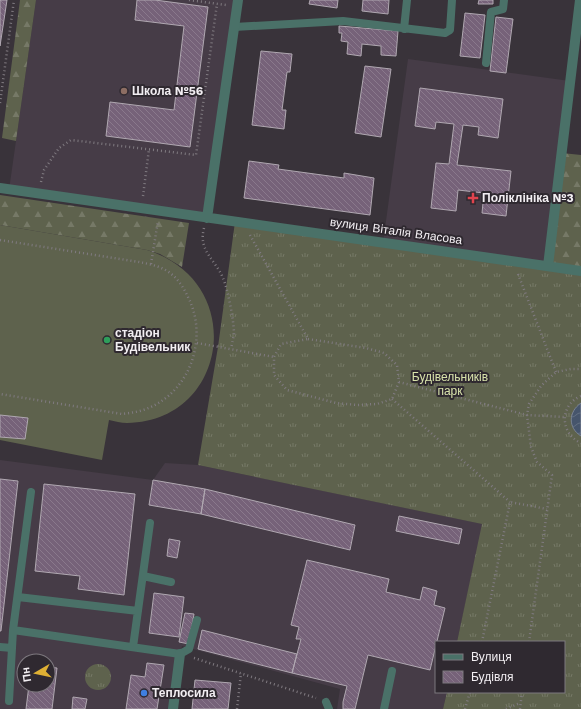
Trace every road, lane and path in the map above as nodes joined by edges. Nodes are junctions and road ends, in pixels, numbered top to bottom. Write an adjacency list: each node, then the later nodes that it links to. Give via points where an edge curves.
1 (14, 0): 12 (path)
2 (189, 0): 8 (path)
3 (407, 0): 10 (lane)
4 (452, 0): 10 (lane, via 450,30 445,33)
5 (504, 0): 11 (lane, via 503,9 491,12)
6 (580, 0): 23 (street)
7 (237, 3): 8 (path); 9 (street)
8 (217, 4): 13 (path, via 196,155)
9 (234, 26): 10 (lane, via 343,21); 18 (street)
10 (404, 29)
11 (486, 63)
12 (0, 103)
13 (149, 149): 15 (path, via 71,140 59,148 44,170); 16 (path)
14 (0, 188): 15 (street, вулиця Віталія Власова)
15 (37, 194): 16 (street, вулиця Віталія Власова)
16 (141, 208): 17 (street, вулиця Віталія Власова)
17 (160, 211): 18 (street, вулиця Віталія Власова); 22 (path)
18 (207, 218): 19 (street, вулиця Віталія Власова); 27 (path, via 202,234 204,248 223,279 234,334)
19 (242, 223): 21 (street, вулиця Віталія Власова); 25 (path)
20 (0, 240): 22 (path)
21 (513, 261): 23 (street, вулиця Віталія Власова); 30 (path)
22 (151, 264): 26 (path, via 170,272 183,288 193,306)
23 (548, 266): 24 (street, вулиця Віталія Власова)
24 (581, 271)
25 (308, 339): 28 (path, via 281,344); 31 (path, via 384,353 397,365)
26 (197, 343): 27 (path); 32 (path, via 188,370 176,389 146,409 122,414)
27 (231, 349): 28 (path)
28 (274, 357): 34 (path, via 274,375 287,390 336,403 358,405 377,404)
29 (581, 369): 30 (path)
30 (556, 372): 35 (path, via 541,386 529,404)
31 (399, 382): 34 (path); 35 (path)
32 (0, 394)
33 (581, 396): 36 (path, via 571,402)
34 (392, 399): 39 (path)
35 (527, 415): 36 (path); 40 (path, via 531,447 537,462 552,475)
36 (564, 417): 37 (path, via 568,433 575,441)
37 (581, 443)
38 (31, 492): 44 (lane)
39 (510, 502): 40 (path); 48 (path)
40 (547, 509): 49 (path)
41 (150, 522): 42 (lane)
42 (143, 576): 43 (lane); 45 (lane)
43 (171, 582)
44 (18, 598): 45 (lane); 47 (lane)
45 (138, 611): 51 (lane)
46 (197, 620): 53 (lane, via 189,649)
47 (13, 630): 51 (lane); 52 (lane)
48 (482, 641)
49 (529, 641)
50 (0, 647): 52 (lane)
51 (133, 647): 53 (lane)
52 (12, 648): 58 (lane)
53 (180, 654): 55 (path); 61 (street)
54 (392, 671): 63 (lane)
55 (241, 674): 60 (path); 62 (path)
56 (470, 693): 64 (path)
57 (522, 693): 59 (path)
58 (8, 701)
59 (521, 703): 65 (path); 66 (path)
60 (328, 705)
61 (173, 709)
62 (237, 709)
63 (384, 709)
64 (465, 709)
65 (506, 709)
66 (520, 709)

